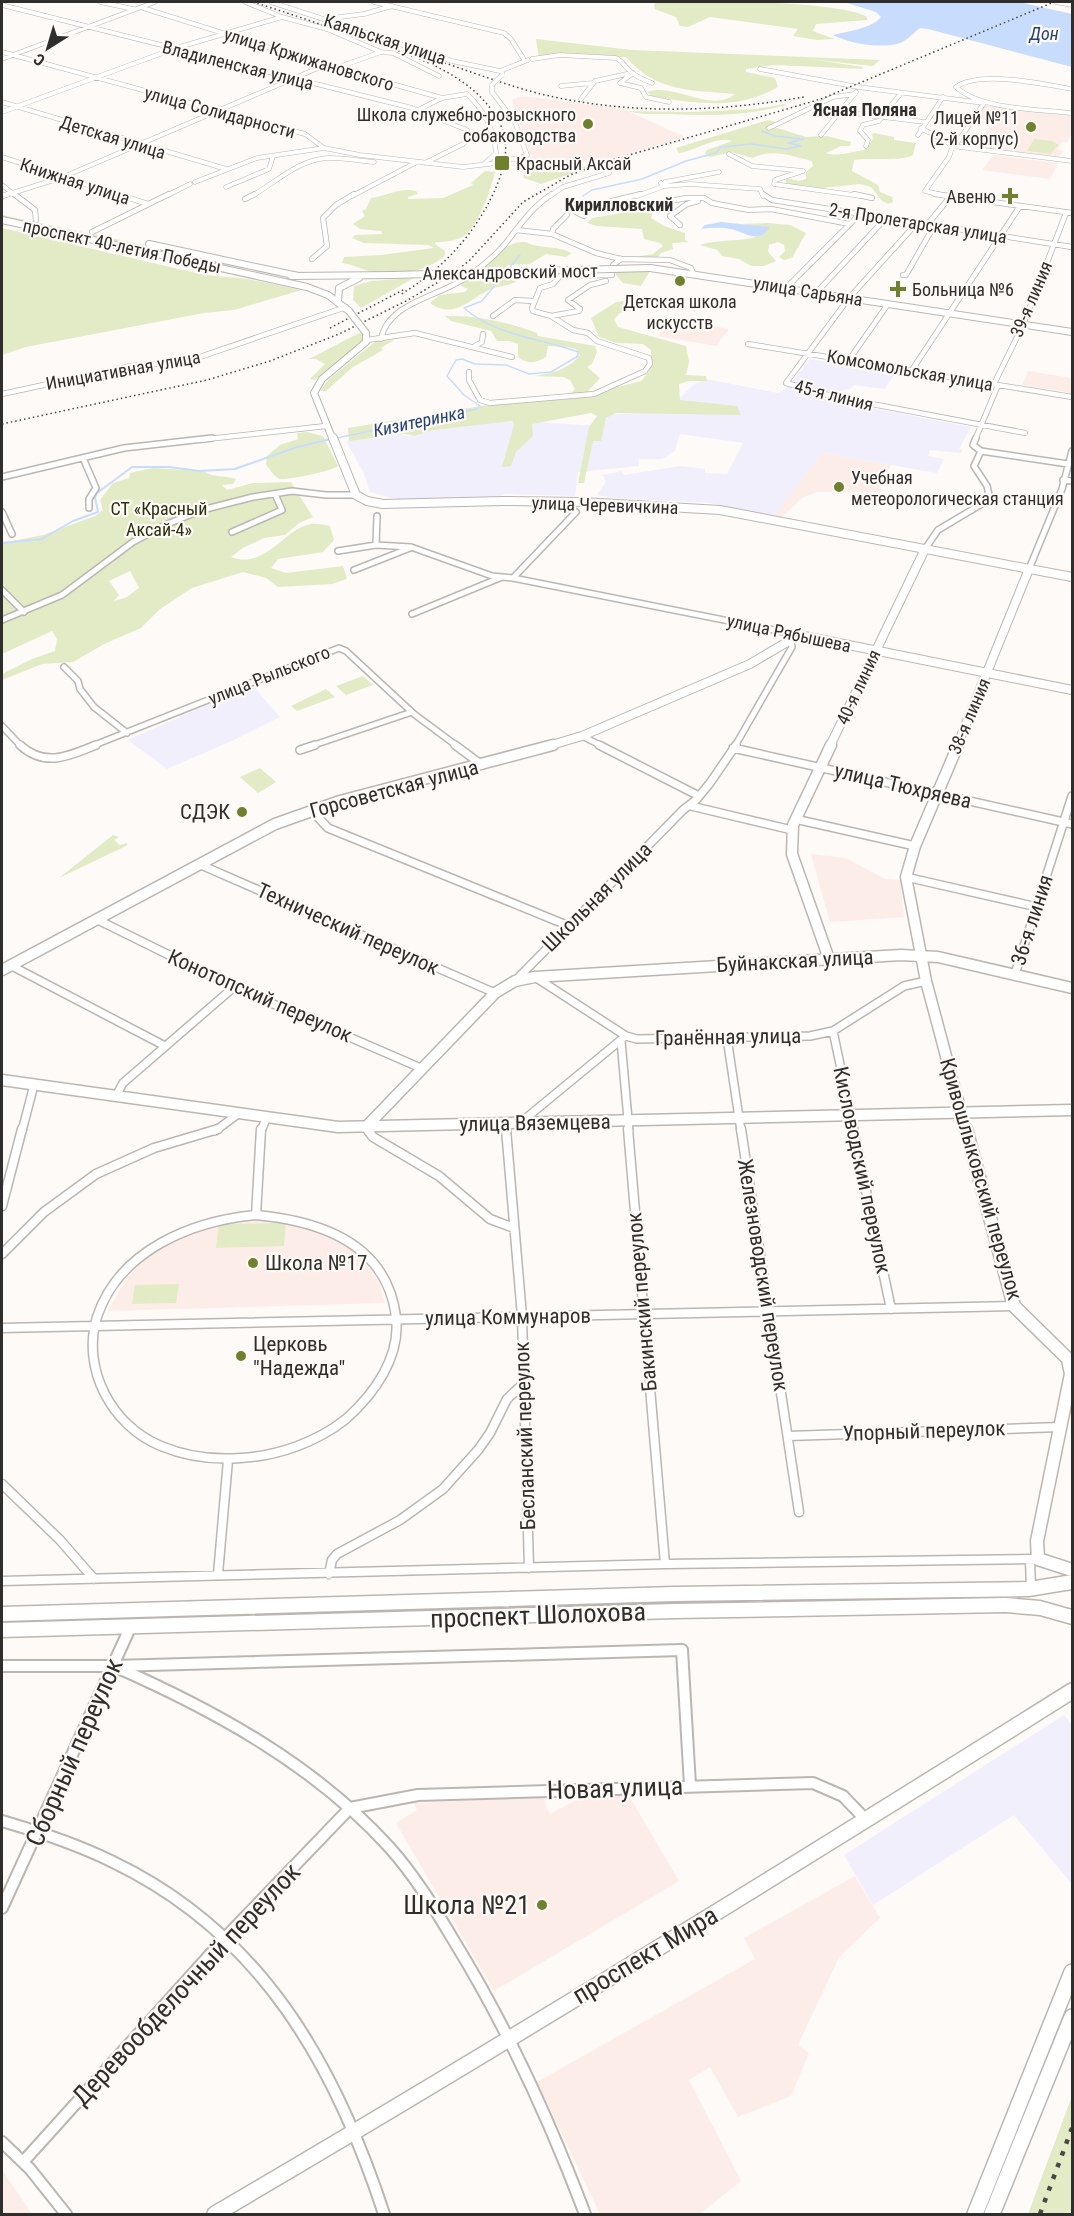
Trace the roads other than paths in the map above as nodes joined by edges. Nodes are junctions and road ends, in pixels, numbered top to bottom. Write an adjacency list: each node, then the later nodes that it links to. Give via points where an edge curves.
1 (8, 2): 10 (street)
2 (100, 2): 14 (street)
3 (146, 2): 4 (street)
4 (153, 2): 13 (street)
5 (245, 2): 16 (street)
6 (271, 2): 17 (street, Каяльская улица)
7 (374, 2): 9 (street)
8 (1056, 2): 11 (street)
9 (379, 3): 12 (street); 15 (street)
10 (2, 4): 18 (street, Владиленская улица)
11 (1072, 5)
12 (392, 6): 15 (street); 25 (street, via 504,33 512,38)
13 (143, 8): 14 (street); 19 (street, улица Кржижановского)
14 (134, 9): 18 (street)
15 (360, 14): 17 (street)
16 (282, 17): 19 (street); 22 (street, via 327,29)
17 (322, 19): 29 (street, Каяльская улица)
18 (89, 27): 20 (street, Владиленская улица); 23 (street)
19 (224, 33): 20 (street); 26 (street, улица Кржижановского)
20 (176, 48): 32 (street); 33 (street, Владиленская улица)
21 (2, 52): 23 (street, улица Солидарности)
22 (381, 52): 27 (street); 31 (street, via 393,53)
23 (13, 55): 24 (street); 32 (street, улица Солидарности)
24 (2, 59)
25 (525, 60): 29 (street); 30 (street, via 560,55 616,58)
26 (326, 65): 27 (street, улица Кржижановского); 33 (street)
27 (336, 68): 43 (street, улица Кржижановского)
28 (760, 69): 34 (street)
29 (501, 73): 73 (street, улица Солидарности, bridge, via 492,92 519,130 527,155)
30 (633, 74): 35 (street); 36 (street); 47 (street, via 620,84 641,88 646,97)
31 (438, 76)
32 (93, 78): 48 (street); 51 (street, улица Солидарности)
33 (295, 79): 49 (street, Владиленская улица); 51 (street)
34 (830, 82): 38 (street); 40 (street)
35 (593, 83): 37 (street); 45 (street)
36 (652, 83)
37 (561, 86)
38 (858, 87): 41 (street); 42 (street)
39 (1072, 89): 53 (street, via 980,79 964,80 957,87 960,93 972,98)
40 (822, 91)
41 (901, 93): 44 (street); 54 (street)
42 (855, 94): 52 (street); 57 (street, via 845,94)
43 (442, 98): 49 (street); 73 (street, via 464,94 473,100 488,123 496,153)
44 (943, 98): 56 (street); 63 (street, via 984,103 957,143)
45 (582, 99)
46 (2, 102): 48 (street, Детская улица)
47 (669, 102)
48 (17, 107): 50 (street); 62 (street, Детская улица)
49 (418, 110): 72 (street, Владиленская улица, via 461,126 469,136 463,144)
50 (2, 112)
51 (220, 112): 62 (street); 65 (street, улица Солидарности, via 305,134)
52 (842, 112): 54 (street); 60 (street)
53 (1072, 113)
54 (882, 116): 55 (street); 56 (street)
55 (879, 121): 58 (street); 64 (street, via 863,125 860,131 868,140)
56 (925, 122): 59 (street)
57 (769, 128)
58 (876, 128)
59 (921, 128): 61 (street); 63 (street)
60 (821, 135)
61 (918, 135)
62 (140, 145): 75 (street, Детская улица); 79 (street)
63 (951, 145): 70 (street); 85 (street, via 949,157 926,191)
64 (866, 146)
65 (324, 148): 67 (street); 69 (street, улица Солидарности)
66 (729, 154): 74 (street, via 742,163)
67 (273, 156): 75 (street); 82 (street, via 268,169)
68 (2, 157): 79 (street, Книжная улица)
69 (391, 160): 71 (street, улица Солидарности); 87 (street, via 318,158)
70 (1072, 161)
71 (417, 162): 72 (street, улица Солидарности); 111 (street, via 326,212 323,219 327,246)
72 (425, 163): 73 (street, улица Солидарности)
73 (483, 165)
74 (778, 169): 78 (street); 78 (street, via 803,171)
75 (226, 170): 89 (street)
76 (719, 172): 80 (street)
77 (609, 173): 105 (street, via 563,187 536,205)
78 (789, 176): 86 (street, via 775,180 773,185)
79 (63, 177): 83 (street); 89 (street, Книжная улица)
80 (662, 184): 94 (street, 2-я Пролетарская улица, via 762,188 764,197); 96 (street, via 633,197 576,212)
81 (2, 185): 83 (street)
82 (226, 188)
83 (14, 193): 84 (street); 99 (street, via 35,210)
84 (2, 196)
85 (950, 197): 91 (street); 103 (street)
86 (872, 198)
87 (245, 199)
88 (712, 202): 90 (street, via 687,198); 100 (street); 102 (street, via 696,201 675,212 670,218)
89 (148, 204): 106 (street)
90 (645, 205)
91 (1020, 206): 93 (street); 108 (street)
92 (2, 213): 99 (street, проспект 40-летия Победы)
93 (1070, 213): 109 (street, 39-я линия)
94 (860, 214): 97 (street, 2-я Пролетарская улица); 100 (street)
95 (567, 215): 107 (street)
96 (584, 216)
97 (886, 218): 101 (street, 2-я Пролетарская улица); 124 (street)
98 (2, 220): 115 (street, проспект 40-летия Победы)
99 (36, 220): 106 (street, проспект 40-летия Победы)
100 (850, 224): 123 (street)
101 (917, 224): 103 (street, 2-я Пролетарская улица); 125 (street, 45-я линия)
102 (680, 225)
103 (927, 225): 104 (street, 2-я Пролетарская улица)
104 (934, 226): 108 (street, 2-я Пролетарская улица); 119 (street)
105 (516, 230): 107 (street); 137 (street, via 466,278 390,318 382,328)
106 (92, 232): 113 (street, проспект 40-летия Победы)
107 (552, 234): 112 (street, via 589,251)
108 (999, 236): 109 (street, 2-я Пролетарская улица); 130 (street)
109 (1054, 244): 110 (street, 2-я Пролетарская улица); 133 (street, 39-я линия)
110 (1072, 247)
111 (312, 259)
112 (621, 259): 116 (street, via 670,260 691,268); 118 (street, via 613,265)
113 (245, 266): 115 (street, via 252,270); 120 (street, проспект 40-летия Победы); 121 (street, проспект 40-летия Победы)
114 (650, 268): 116 (street, улица Сарьяна); 117 (street, Александровский мост, bridge)
115 (243, 273): 120 (street, проспект 40-летия Победы); 122 (street, проспект 40-летия Победы)
116 (693, 273): 123 (street, улица Сарьяна)
117 (370, 275): 121 (street, Александровский мост); 126 (street, via 342,285 337,290)
118 (612, 275): 127 (street, via 560,276 553,284 540,288); 132 (street, via 568,300 579,311)
119 (903, 275)
120 (277, 276): 121 (street, проспект 40-летия Победы); 122 (street, проспект 40-летия Победы)
121 (298, 276)
122 (307, 287): 126 (street, проспект 40-летия Победы)
123 (786, 288): 124 (street, улица Сарьяна)
124 (816, 293): 125 (street, улица Сарьяна)
125 (849, 298): 128 (street, улица Сарьяна); 140 (street, 45-я линия)
126 (338, 301): 129 (street, проспект 40-летия Победы)
127 (533, 301): 131 (street, via 515,300); 132 (street, via 533,311)
128 (888, 304): 130 (street, улица Сарьяна); 142 (street)
129 (348, 309): 136 (street, bridge); 146 (street, Инициативная улица, via 188,362 131,366)
130 (949, 313): 133 (street, улица Сарьяна); 143 (street)
131 (493, 316)
132 (551, 316): 144 (street, via 597,341 649,358 650,364 636,376 594,394 500,403 480,400)
133 (1023, 325): 134 (street, улица Сарьяна); 145 (street, 39-я линия)
134 (1072, 332)
135 (483, 334): 139 (street, via 482,342)
136 (367, 337): 137 (street); 148 (street, via 317,384 314,393)
137 (381, 339): 139 (street, via 415,333)
138 (748, 344): 140 (street, Комсомольская улица)
139 (475, 346): 141 (street)
140 (807, 353): 142 (street, Комсомольская улица); 149 (street, 45-я линия, via 786,383 835,397)
141 (512, 357)
142 (849, 360): 143 (street, Комсомольская улица)
143 (912, 370): 145 (street, Комсомольская улица)
144 (469, 372)
145 (996, 385): 147 (street, Комсомольская улица); 149 (street, 39-я линия)
146 (2, 394)
147 (1072, 397)
148 (326, 426): 153 (street, via 124,448); 159 (street)
149 (980, 426): 150 (street); 151 (street, 39-я линия, via 973,446)
150 (1025, 433)
151 (981, 451): 154 (street); 168 (street, 40-я линия, via 974,463 975,473 989,490 990,499 944,526)
152 (1072, 451): 154 (street, 38-я линия)
153 (83, 458): 155 (street); 160 (street, via 96,488)
154 (1068, 464): 156 (street, 38-я линия)
155 (2, 477)
156 (1063, 480): 157 (street); 170 (street, 38-я линия)
157 (1072, 481)
158 (275, 494): 159 (street, via 302,491); 164 (street, via 280,512); 176 (street, via 223,503 165,525 133,542 62,595)
159 (356, 495): 168 (street, улица Черевичкина, via 383,504 572,502 720,510)
160 (89, 508)
161 (2, 512): 165 (street)
162 (576, 512): 174 (street)
163 (376, 516): 166 (street)
164 (232, 532)
165 (12, 534)
166 (376, 545): 167 (street, улица Рябышева); 169 (street, улица Рябышева)
167 (413, 546): 171 (street); 172 (street, улица Рябышева, via 492,576)
168 (925, 549): 170 (street, улица Черевичкина); 180 (street, 40-я линия)
169 (338, 551)
170 (1029, 569): 173 (street, улица Черевичкина); 182 (street, 38-я линия)
171 (354, 570)
172 (505, 576): 174 (street, улица Рябышева); 177 (street)
173 (1072, 577)
174 (513, 578): 179 (street, улица Рябышева)
175 (2, 590): 176 (street)
176 (24, 612): 178 (street)
177 (412, 614)
178 (2, 620)
179 (795, 638): 180 (street, улица Рябышева); 187 (street, Горсоветская улица, via 750,664); 188 (street, Школьная улица)
180 (874, 650): 182 (street, улица Рябышева); 191 (street, 40-я линия)
181 (64, 667): 186 (street, via 94,707)
182 (988, 673): 183 (street, улица Рябышева); 192 (street, 38-я линия)
183 (1072, 690)
184 (412, 712): 186 (street, улица Рыльского, via 339,648); 189 (street); 190 (street, улица Рыльского)
185 (2, 726): 186 (street, улица Рыльского, via 36,758 49,760)
186 (127, 733)
187 (582, 736): 190 (street, Горсоветская улица); 193 (street)
188 (733, 748): 191 (street, улица Тюхряева); 193 (street, Школьная улица)
189 (300, 750)
190 (482, 765): 196 (street, Горсоветская улица)
191 (819, 767): 192 (street, улица Тюхряева); 197 (street, 40-я линия)
192 (936, 793): 198 (street, улица Тюхряева); 200 (street, 38-я линия)
193 (699, 796): 195 (street, Школьная улица)
194 (1072, 796): 198 (street, 36-я линия)
195 (691, 806): 199 (street); 205 (street, Школьная улица)
196 (312, 811): 201 (street, Горсоветская улица, via 248,837); 205 (street, via 328,828)
197 (795, 819): 199 (street, 40-я линия); 200 (street)
198 (1069, 823): 203 (street, 36-я линия)
199 (792, 830): 207 (street, 40-я линия, via 792,855)
200 (915, 846): 202 (street, 38-я линия)
201 (201, 865): 204 (street, Горсоветская улица); 216 (street, Технический переулок)
202 (906, 877): 203 (street); 206 (street, 38-я линия)
203 (1037, 907): 210 (street, 36-я линия)
204 (98, 920): 208 (street, Горсоветская улица); 214 (street, Конотопский переулок)
205 (569, 926): 212 (street, Школьная улица)
206 (921, 957): 207 (street, Буйнакская улица); 210 (street, Буйнакская улица, via 938,957); 213 (street, Кривошлыковский переулок)
207 (829, 959): 211 (street, Буйнакская улица)
208 (10, 965): 209 (street, Горсоветская улица); 220 (street)
209 (2, 970)
210 (1015, 974): 215 (street, Буйнакская улица)
211 (535, 977): 212 (street, Буйнакская улица); 219 (street, Гранённая улица)
212 (514, 981): 216 (street, Школьная улица)
213 (926, 981): 217 (street, Гранённая улица, via 904,986); 226 (street, Кривошлыковский переулок)
214 (234, 987): 220 (street); 221 (street, Конотопский переулок)
215 (1072, 988)
216 (495, 993): 221 (street, Школьная улица)
217 (833, 1031): 218 (street, Гранённая улица, via 810,1036); 229 (street, Кисловодский переулок)
218 (727, 1038): 219 (street, Гранённая улица); 230 (street, Железноводский переулок)
219 (623, 1039): 231 (street, Бакинский переулок); 233 (street)
220 (165, 1046): 224 (street, via 123,1083)
221 (423, 1069): 234 (street, Школьная улица)
222 (2, 1080): 223 (street, улица Вяземцева)
223 (33, 1085): 224 (street, улица Вяземцева); 235 (street)
224 (116, 1095): 227 (street, улица Вяземцева)
225 (1072, 1110): 226 (street, улица Вяземцева)
226 (963, 1113): 229 (street, улица Вяземцева); 239 (street, Кривошлыковский переулок)
227 (238, 1114): 228 (street, улица Вяземцева); 238 (street, via 217,1130 154,1148 96,1174 44,1212)
228 (267, 1117): 234 (street, улица Вяземцева); 236 (street, via 261,1127)
229 (850, 1117): 230 (street, улица Вяземцева); 240 (street, Кисловодский переулок)
230 (739, 1118): 231 (street, улица Вяземцева); 241 (street, Железноводский переулок)
231 (629, 1121): 233 (street, улица Вяземцева); 242 (street, Бакинский переулок)
232 (506, 1124): 233 (street, улица Вяземцева); 234 (street, улица Вяземцева); 237 (street, Бесланский переулок)
233 (519, 1124)
234 (366, 1127): 237 (street, via 387,1147 439,1176 490,1219)
235 (2, 1206)
236 (256, 1215): 244 (street, via 303,1220 352,1242 384,1276); 245 (street, via 201,1224 170,1237 140,1257 101,1304)
237 (514, 1228): 243 (street, Бесланский переулок)
238 (2, 1254)
239 (1014, 1306): 240 (street, улица Коммунаров); 248 (street, Кривошлыковский переулок, via 1068,1359 1071,1374)
240 (891, 1309): 241 (street, улица Коммунаров)
241 (768, 1311): 242 (street, улица Коммунаров); 249 (street, Железноводский переулок)
242 (643, 1314): 243 (street, улица Коммунаров); 254 (street, Бакинский переулок)
243 (522, 1316): 244 (street, улица Коммунаров); 247 (street, Бесланский переулок)
244 (396, 1319): 245 (street, улица Коммунаров); 250 (street, via 396,1338 387,1368 364,1401 339,1424 281,1452)
245 (95, 1325): 246 (street, улица Коммунаров); 250 (street, via 93,1372 104,1399 120,1419 138,1434 170,1450)
246 (2, 1328)
247 (522, 1384): 255 (street, Бесланский переулок); 258 (street, via 509,1395 490,1433 454,1478 410,1515 338,1554 332,1560)
248 (1060, 1427): 249 (street, Упорный переулок); 253 (street, Кривошлыковский переулок)
249 (788, 1436): 252 (street, Железноводский переулок)
250 (228, 1460): 257 (street)
251 (2, 1484): 259 (street)
252 (799, 1512)
253 (1034, 1559): 254 (street); 256 (street); 262 (street)
254 (665, 1564): 255 (street)
255 (529, 1568): 258 (street)
256 (1072, 1570)
257 (218, 1574): 258 (street); 259 (street)
258 (329, 1574)
259 (94, 1579): 260 (street)
260 (2, 1581)
261 (1072, 1582): 262 (main road, проспект Шолохова)
262 (1031, 1588): 263 (main road, проспект Шолохова, via 674,1594)
263 (2, 1614)
264 (1072, 1617): 265 (main road, проспект Шолохова, via 1031,1605 1006,1605)
265 (130, 1628): 266 (main road, проспект Шолохова); 268 (street, Сборный переулок)
266 (2, 1630)
267 (2, 1666): 268 (street)
268 (113, 1666): 270 (street, via 682,1650); 271 (street, via 165,1688 224,1721); 274 (street, Сборный переулок)
269 (1072, 1691): 272 (street, проспект Мира)
270 (690, 1785): 271 (street, Новая улица, via 418,1795); 272 (street, Новая улица, via 813,1783 849,1798)
271 (350, 1808): 276 (street, Деревообделочный переулок); 279 (street, via 382,1839 428,1899)
272 (866, 1820): 279 (street, проспект Мира)
273 (2, 1821): 274 (street)
274 (38, 1832): 275 (street, Сборный переулок); 276 (street, via 128,1870 165,1892)
275 (2, 1908)
276 (225, 1938): 280 (street, via 273,1990 300,2028 323,2063); 282 (street, Деревообделочный переулок)
277 (1072, 1972): 287 (street)
278 (1072, 2017): 288 (street)
279 (510, 2037): 280 (street, проспект Мира); 286 (street, via 565,2158)
280 (357, 2131): 284 (street, проспект Мира); 285 (street)
281 (2, 2142): 282 (street)
282 (23, 2162): 283 (street)
283 (66, 2214)
284 (215, 2214)
285 (384, 2214)
286 (585, 2214)
287 (975, 2214)
288 (992, 2214)

